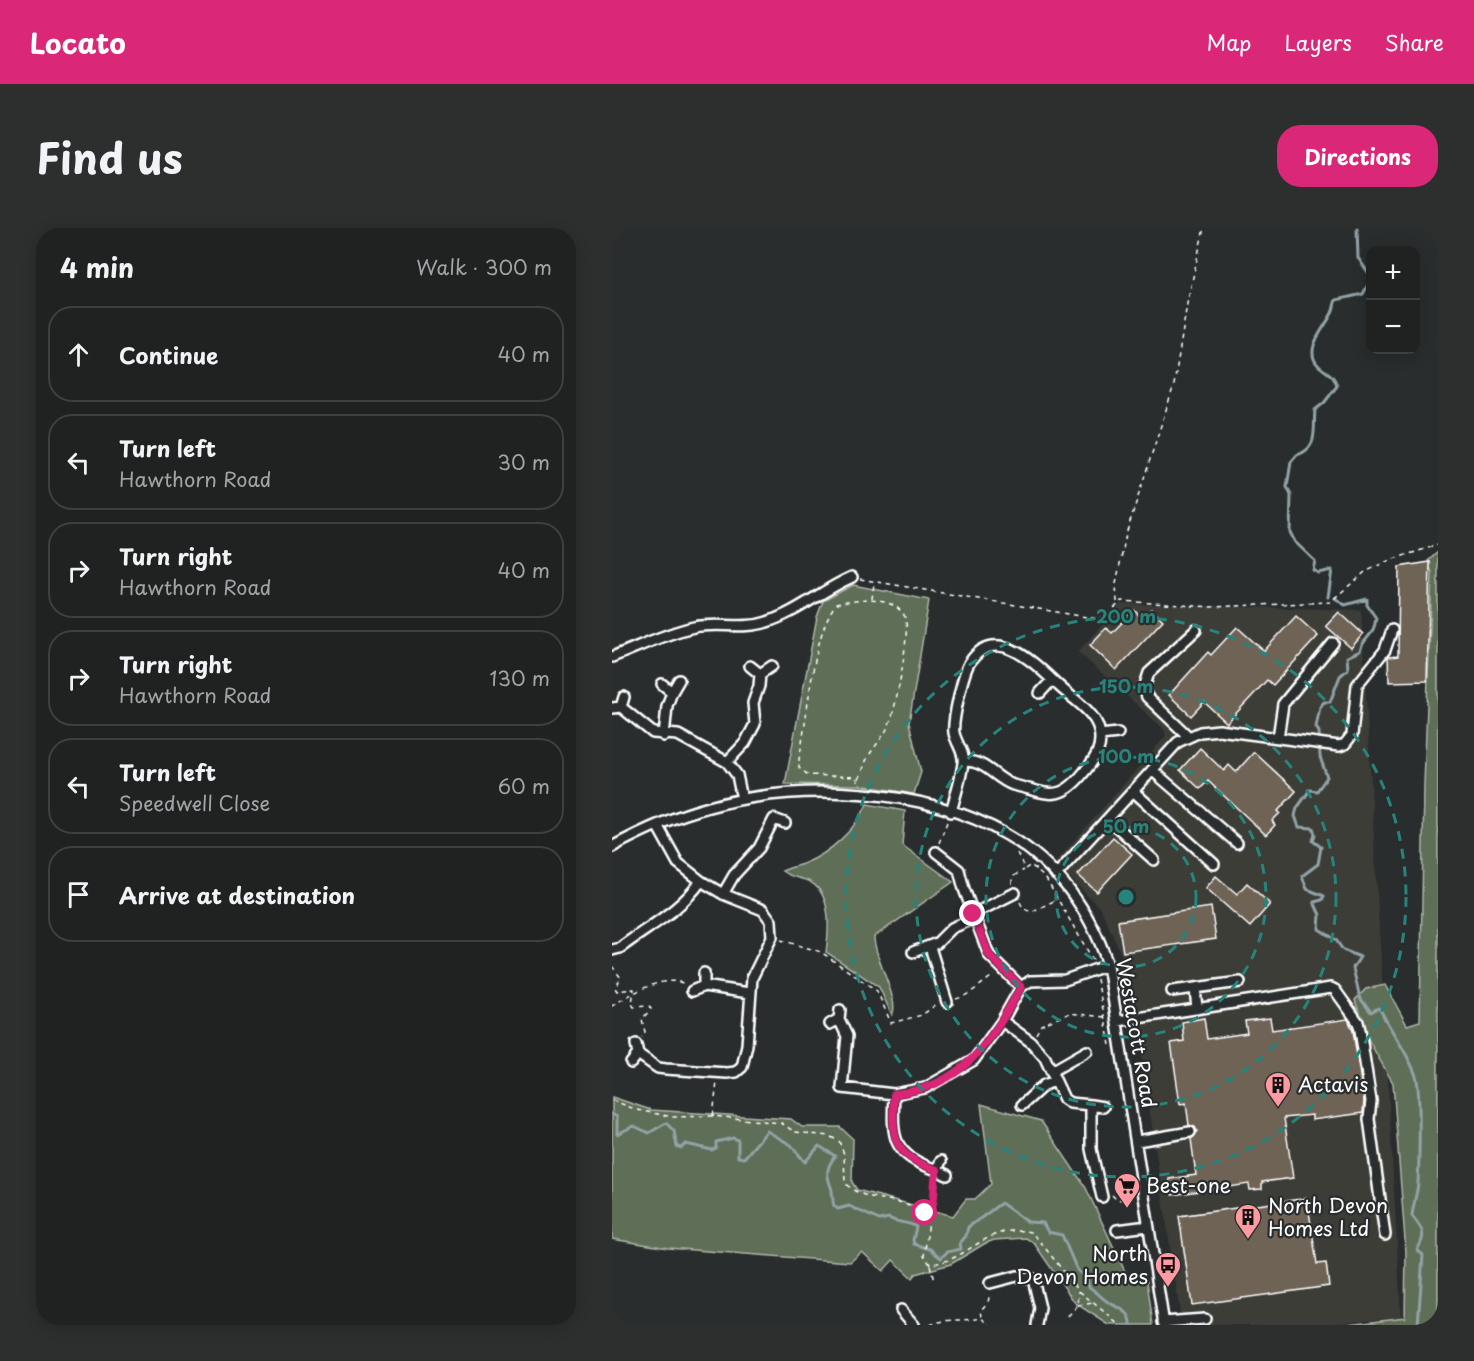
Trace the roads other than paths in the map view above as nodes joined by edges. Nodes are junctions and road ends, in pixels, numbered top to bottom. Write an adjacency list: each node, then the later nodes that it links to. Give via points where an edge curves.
1 (852, 578): 5 (street, via 766,622 753,626 694,627)
2 (1196, 630): 18 (street, via 1149,673 1143,688 1147,697)
3 (1392, 630): 19 (street, via 1385,650 1357,685 1349,739 1339,746)
4 (1333, 643): 19 (street, via 1286,699)
5 (612, 657)
6 (750, 666): 8 (street)
7 (772, 666): 8 (street)
8 (760, 674): 21 (street, via 753,703 752,733)
9 (679, 680): 12 (street)
10 (1052, 680): 13 (street); 17 (street, via 1090,714); 20 (street, via 1013,649 995,646 978,653 966,669 953,730)
11 (662, 684): 12 (street)
12 (672, 692): 16 (street)
13 (1040, 693)
14 (619, 704): 16 (street, via 653,733)
15 (1118, 733): 17 (street)
16 (664, 735): 21 (street, via 678,735)
17 (1100, 735): 20 (street, via 1096,757 1068,791 1059,794 1013,785 990,768)
18 (1188, 736): 19 (street, via 1209,730); 22 (street)
19 (1278, 738)
20 (964, 761): 25 (street)
21 (727, 762): 24 (street, via 737,775)
22 (1152, 770): 23 (street); 29 (street)
23 (1133, 791): 26 (street); 33 (street)
24 (742, 799): 25 (street, Westacott Road, via 806,792 860,794 891,797); 28 (street, Westacott Road)
25 (949, 817): 34 (street, Westacott Road, via 1007,835)
26 (1108, 819): 32 (street); 34 (street)
27 (785, 823): 37 (street, via 774,819 759,848 734,875)
28 (657, 825): 30 (street, Westacott Road); 35 (street, via 678,863)
29 (1237, 843)
30 (612, 847)
31 (936, 852): 38 (street, via 959,870)
32 (1154, 860)
33 (1214, 864)
34 (1056, 875): 42 (street, Westacott Road, via 1084,910)
35 (701, 881): 37 (street); 40 (street, via 678,909)
36 (1015, 893): 38 (street)
37 (723, 894): 50 (street, via 763,910 771,921 772,937 755,969)
38 (974, 916): 39 (street); 46 (street, via 989,955)
39 (930, 947): 41 (street); 51 (street)
40 (612, 950)
41 (913, 952)
42 (1108, 965): 46 (street, via 1065,980 1039,979); 55 (street, Westacott Road)
43 (704, 973): 45 (street)
44 (1240, 982): 47 (street)
45 (704, 986): 48 (street); 50 (street)
46 (1021, 987): 54 (street)
47 (1195, 988): 49 (street); 52 (street)
48 (692, 991)
49 (1172, 991)
50 (749, 993): 58 (street, via 745,1063 736,1072 658,1068)
51 (947, 1002)
52 (1197, 1009): 55 (street); 74 (street, via 1331,988 1358,1022)
53 (836, 1018): 63 (street, via 847,1036)
54 (1002, 1021): 60 (street, via 1031,1042); 64 (street, via 974,1060 925,1088)
55 (1118, 1021): 69 (street, Westacott Road)
56 (636, 1044): 58 (street)
57 (1087, 1051): 60 (street)
58 (638, 1054): 59 (street)
59 (631, 1063)
60 (1052, 1071): 61 (street)
61 (1055, 1081): 65 (street, via 1044,1085); 66 (street, via 1064,1099)
62 (830, 1087): 63 (street)
63 (842, 1088): 64 (street)
64 (894, 1094): 70 (street, via 893,1131 899,1149 921,1164 939,1166)
65 (1022, 1105)
66 (1091, 1105): 67 (street); 71 (street, via 1091,1149)
67 (1103, 1107)
68 (1190, 1132): 69 (street)
69 (1137, 1141): 72 (street, Westacott Road)
70 (947, 1175)
71 (1102, 1197)
72 (1148, 1226): 73 (street); 78 (street, Westacott Road)
73 (1117, 1230)
74 (1385, 1235)
75 (990, 1283): 80 (street, via 1017,1276 1033,1279 1041,1308)
76 (901, 1310): 79 (street)
77 (1205, 1319): 78 (street)
78 (1163, 1323)
79 (914, 1325)
80 (1038, 1325)

